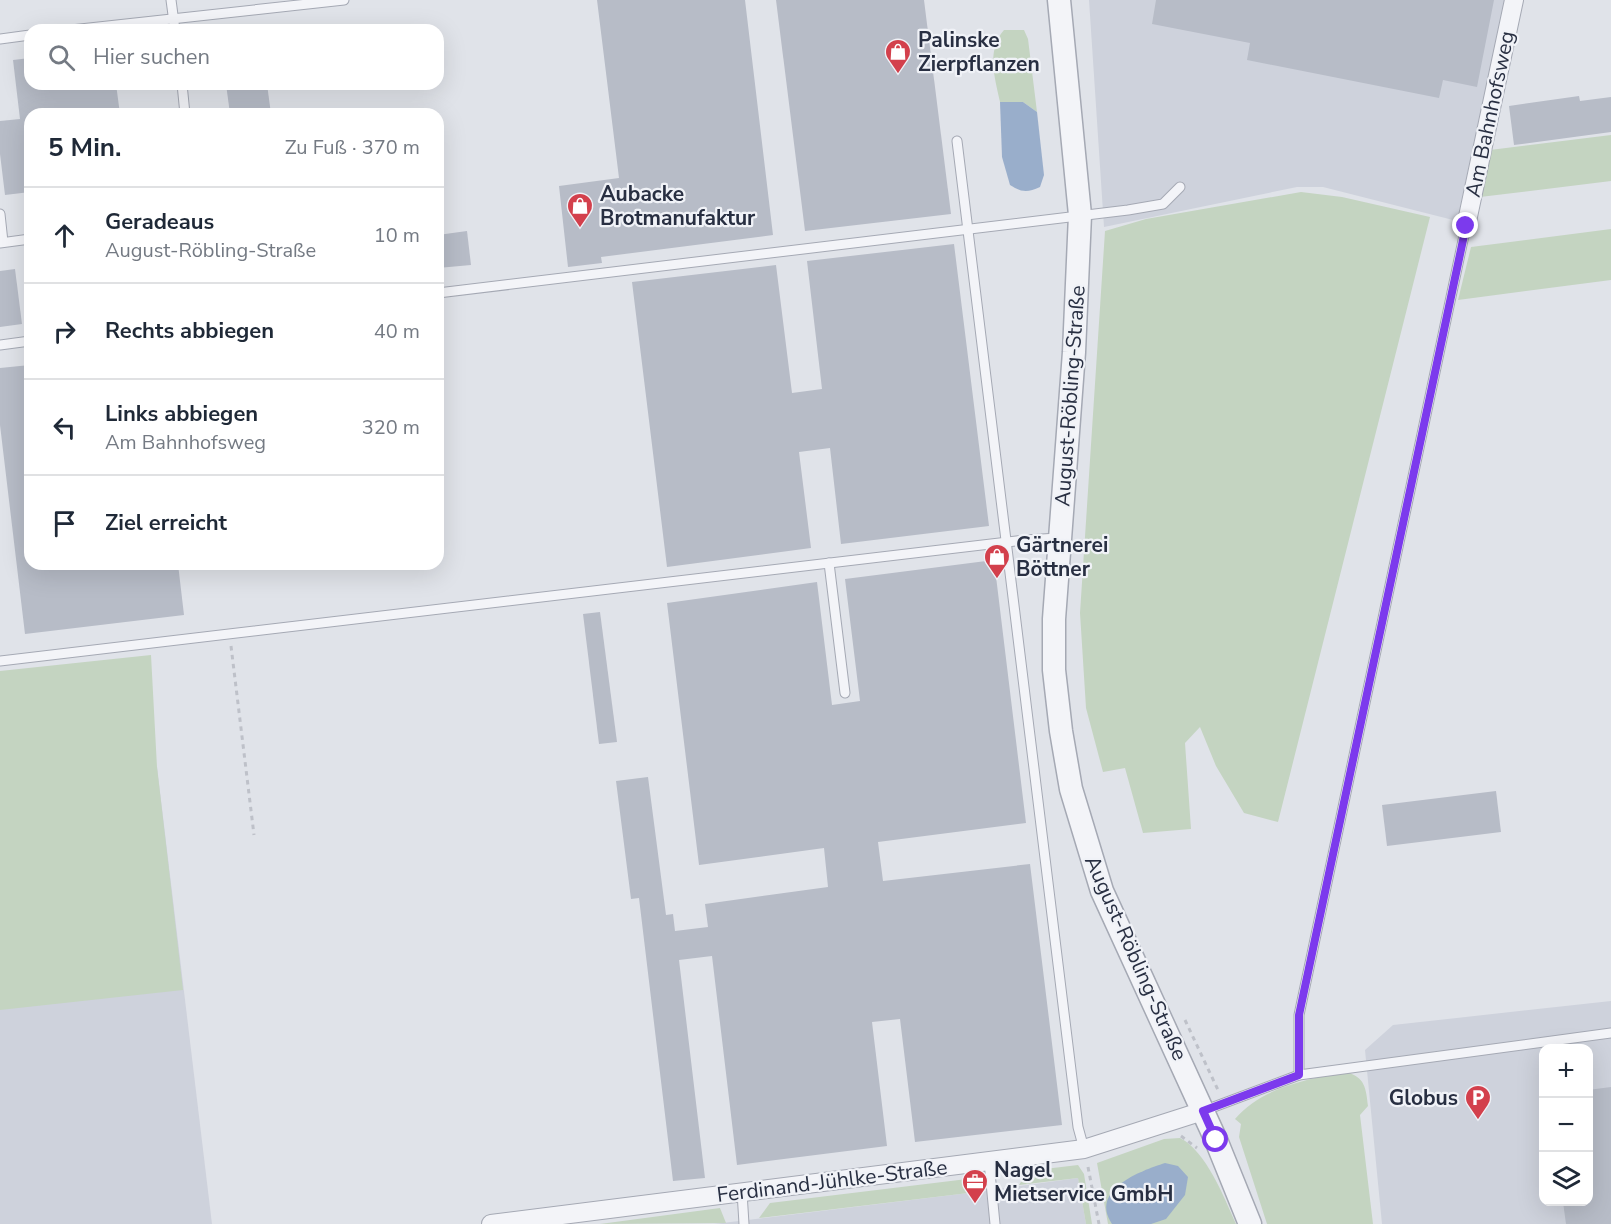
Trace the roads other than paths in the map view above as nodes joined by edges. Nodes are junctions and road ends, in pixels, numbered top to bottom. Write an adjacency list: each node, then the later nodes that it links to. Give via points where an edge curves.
1 (171, 0): 5 (lane)
2 (344, 0): 5 (lane)
3 (1059, 0): 15 (street, August-Röbling-Straße)
4 (1514, 0): 16 (street, Am Bahnhofsweg)
5 (174, 17): 6 (lane); 7 (lane)
6 (119, 24)
7 (175, 24)
8 (24, 36): 9 (lane)
9 (0, 39)
10 (183, 90): 11 (lane)
11 (185, 108)
12 (957, 141): 17 (lane)
13 (1180, 187): 15 (lane, via 1163,204)
14 (0, 214): 19 (lane)
15 (1080, 215): 17 (lane); 23 (street, August-Röbling-Straße)
16 (1466, 226): 29 (lane, Am Bahnhofsweg, via 1299,1015)
17 (968, 228): 20 (lane); 24 (lane)
18 (24, 240): 19 (lane)
19 (2, 243)
20 (444, 292)
21 (24, 342): 22 (lane)
22 (0, 345)
23 (1059, 538): 24 (lane); 30 (street, August-Röbling-Straße, via 1054,670 1071,789 1102,891)
24 (1007, 542): 25 (lane); 31 (lane, via 1076,1115)
25 (830, 563): 26 (lane); 27 (lane)
26 (0, 661)
27 (844, 693)
28 (1611, 1033): 29 (lane)
29 (1299, 1075): 30 (lane)
30 (1214, 1108): 31 (street, Ferdinand-Jühlke-Straße); 37 (street, August-Röbling-Straße)
31 (1084, 1149): 32 (street, Ferdinand-Jühlke-Straße)
32 (989, 1162): 33 (street, Ferdinand-Jühlke-Straße); 36 (lane)
33 (742, 1192): 34 (street, Ferdinand-Jühlke-Straße); 35 (lane)
34 (491, 1224)
35 (744, 1224)
36 (995, 1224)
37 (1250, 1224)

